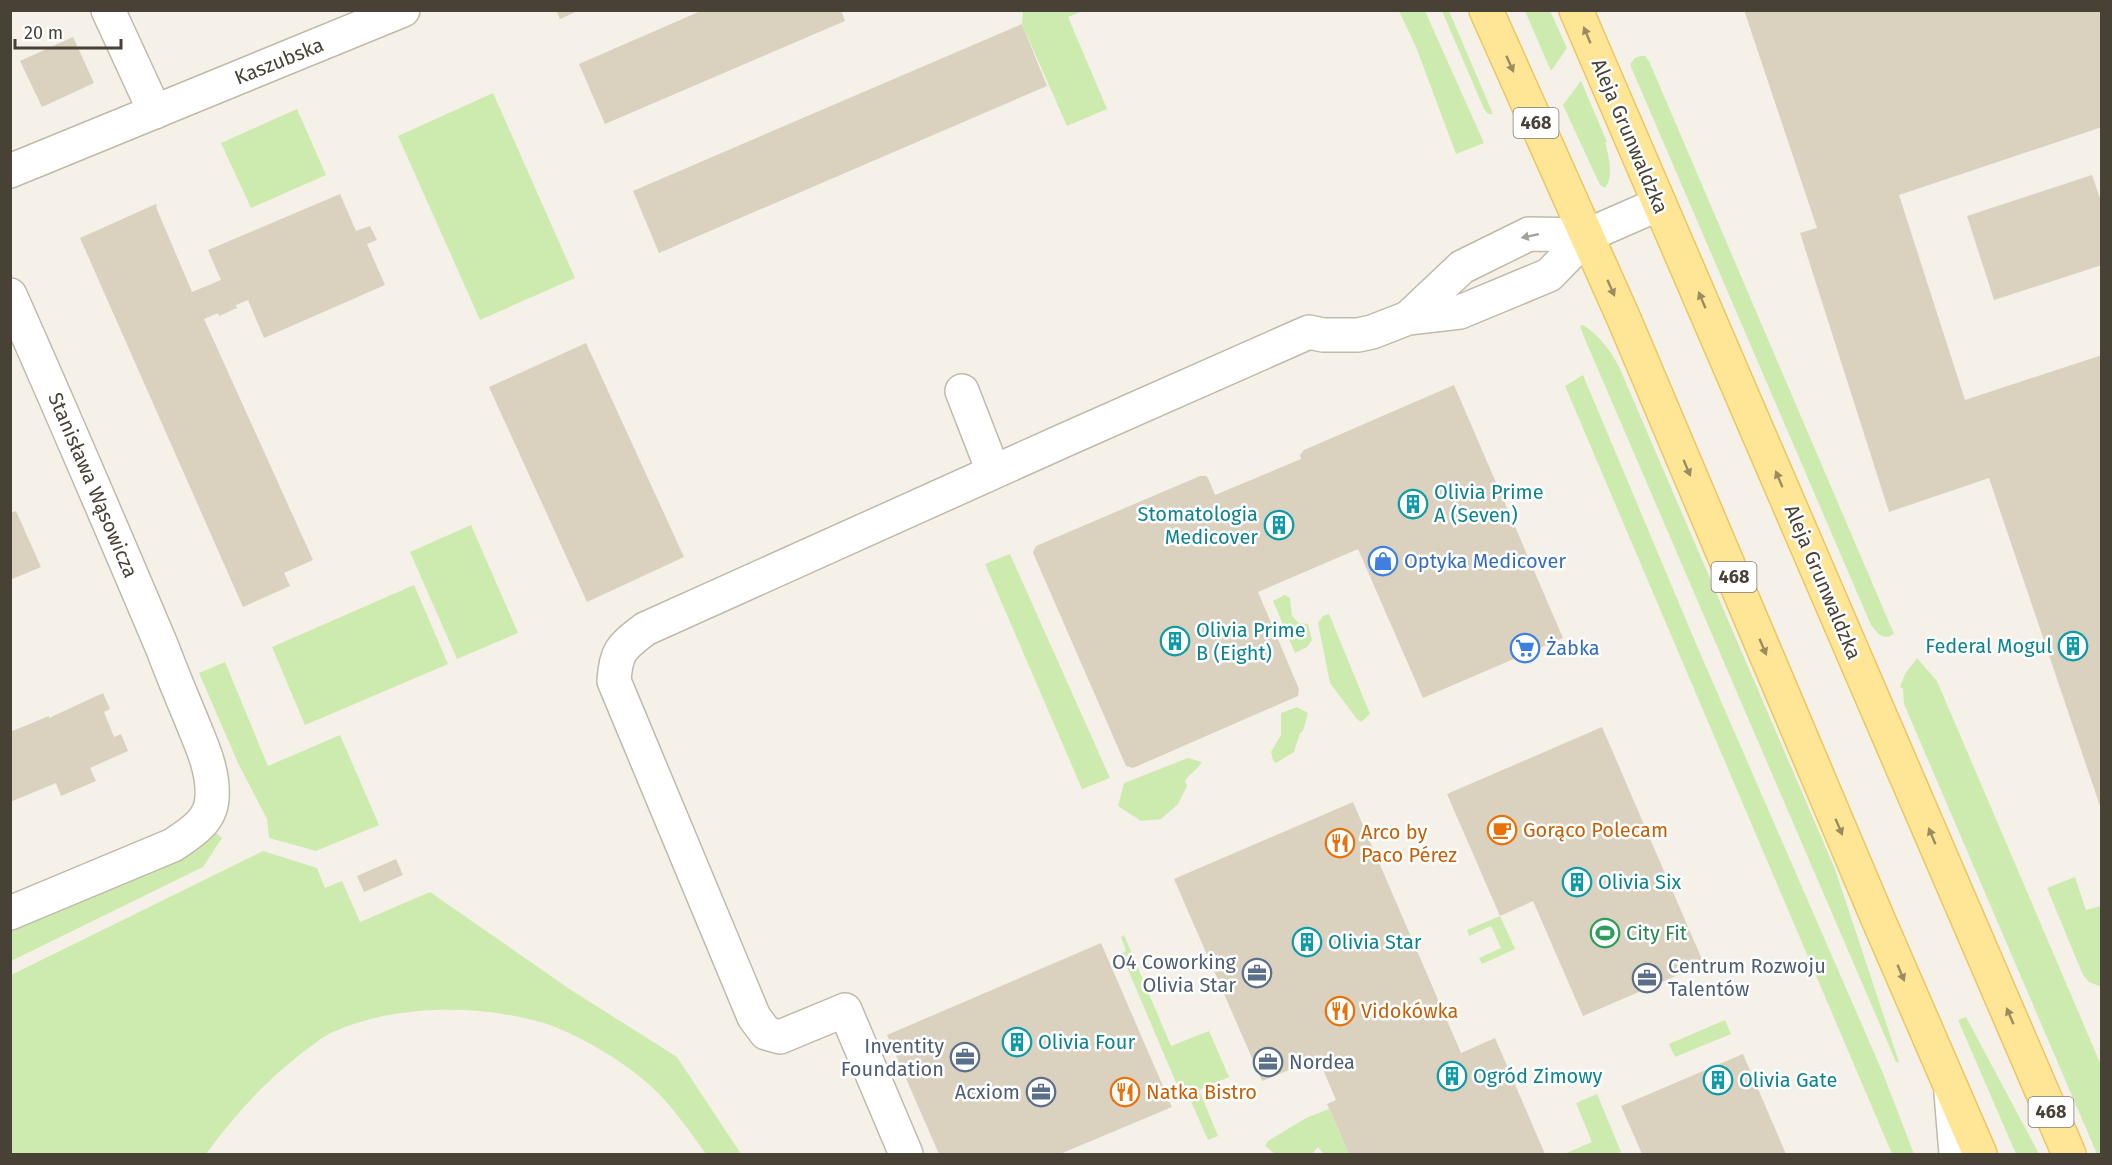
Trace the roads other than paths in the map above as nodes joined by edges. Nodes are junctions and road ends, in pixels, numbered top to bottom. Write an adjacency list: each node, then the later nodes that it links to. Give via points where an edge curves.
1 (108, 10): 5 (street)
2 (403, 10): 5 (street, Kaszubska)
3 (1486, 10): 8 (main road, 468, one-way to 8)
4 (1576, 10): 7 (main road, Aleja Grunwaldzka / 468, one-way to 4)
5 (155, 112): 6 (street, Kaszubska)
6 (10, 171)
7 (1659, 204): 8 (street); 18 (main road, Aleja Grunwaldzka / 468, one-way to 7)
8 (1588, 235): 10 (street, via 1549,275 1460,312); 10 (street, one-way to 10, via 1529,234 1462,267); 14 (main road, 468, one-way to 14)
9 (10, 295): 13 (street, Stanisława Wąsowicza, via 173,676 207,759 212,785 206,818 193,832)
10 (1408, 318): 12 (street, via 1358,335 1309,332)
11 (962, 392): 12 (street)
12 (993, 471): 15 (street, via 645,629 624,645 615,660 614,681 754,1017 766,1033 780,1037 845,1010)
13 (10, 913)
14 (1950, 1088): 16 (street); 17 (main road, 468)
15 (906, 1155)
16 (1956, 1155)
17 (1980, 1155)
18 (2069, 1155)

